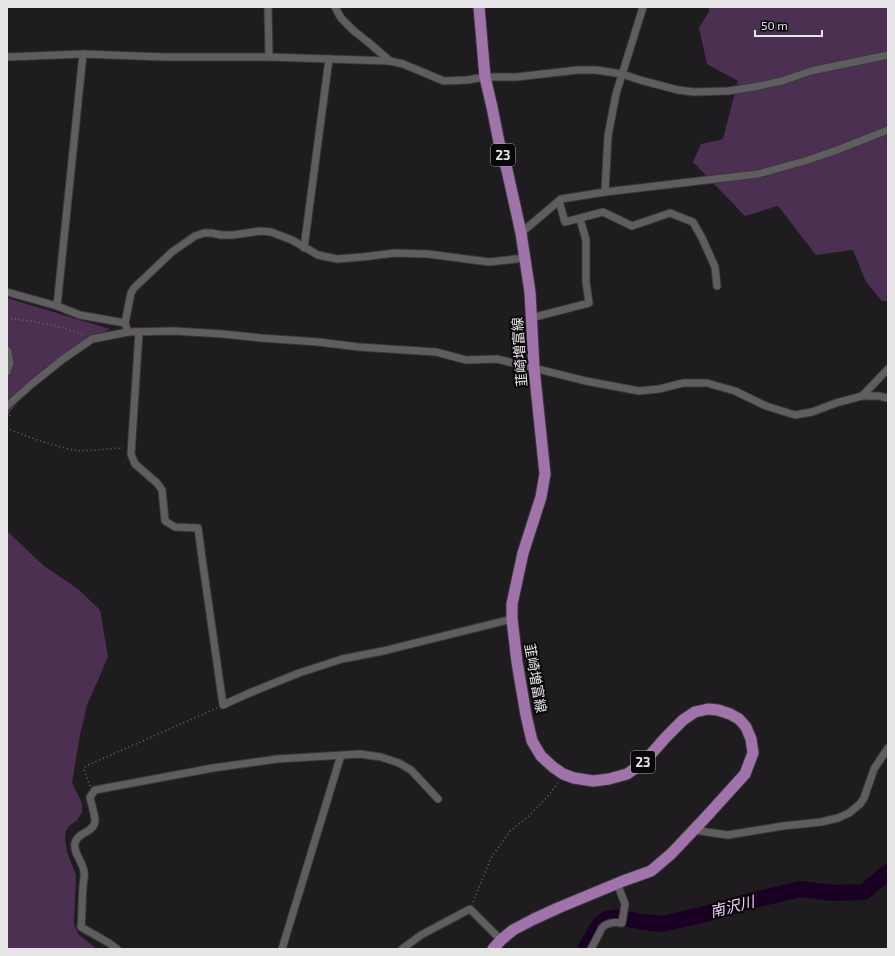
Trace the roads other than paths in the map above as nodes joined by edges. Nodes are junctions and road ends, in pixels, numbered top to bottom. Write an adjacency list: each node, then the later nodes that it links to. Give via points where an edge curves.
1 (268, 7): 8 (street)
2 (335, 7): 10 (street, via 341,18 354,31)
3 (479, 7): 12 (main road, 韮崎増富線 / 23)
4 (643, 7): 11 (street)
5 (83, 54): 7 (street); 8 (street); 22 (street)
6 (888, 55): 11 (street, via 811,71 782,81 728,91 678,90)
7 (7, 57)
8 (269, 57): 9 (street)
9 (329, 59): 10 (street); 18 (street)
10 (390, 61): 12 (street, via 444,82)
11 (622, 74): 12 (street, via 578,70 516,77); 14 (street, via 608,136)
12 (485, 77): 17 (main road, 韮崎増富線 / 23)
13 (888, 130): 14 (street, via 805,161 758,174)
14 (605, 192): 15 (street)
15 (559, 201): 16 (street, via 566,222); 17 (street)
16 (580, 218): 20 (street, via 603,212 632,226 670,213 692,222 715,267); 23 (street, via 586,240 588,304)
17 (521, 233): 19 (main road, 韮崎増富線 / 23)
18 (304, 248): 19 (street, via 318,255 337,259 396,253 428,254 489,262); 24 (street, via 271,232 233,235 204,233 195,236 172,252 134,288)
19 (525, 258): 23 (main road, 韮崎増富線 / 23)
20 (717, 286)
21 (7, 292): 22 (street)
22 (57, 306): 24 (street, via 80,315)
23 (531, 318): 28 (main road, 韮崎増富線 / 23)
24 (125, 324): 25 (street)
25 (128, 332): 26 (street); 33 (street, via 92,339 63,359)
26 (139, 332): 28 (street, via 174,331 318,342 359,348 436,352 466,360 497,359); 34 (street, via 131,454 135,464 162,490 165,521 175,527 198,528 223,705 342,659)
27 (7, 350): 30 (street, via 10,363)
28 (534, 368): 31 (street, via 639,391 683,383 707,383 735,391 766,406 795,415); 34 (main road, 韮崎増富線 / 23, via 545,474 541,497 523,553 512,604)
29 (888, 369): 31 (street)
30 (7, 372)
31 (862, 396): 32 (street)
32 (888, 398)
33 (7, 406)
34 (512, 619): 38 (main road, 韮崎増富線 / 23, via 517,662 532,741 541,756 563,774 593,781 627,774 643,763 683,720 695,712 718,710 739,719 746,727 751,739 752,753 745,774)
35 (888, 748): 38 (street, via 874,769 860,804 838,818 728,835)
36 (341, 755): 37 (street, via 360,754 399,763 411,770); 41 (street, via 277,759 213,768 95,790 90,797 95,824 80,836 75,844 84,873 81,927); 42 (street)
37 (438, 799)
38 (693, 830): 39 (main road, 韮崎増富線 / 23, via 651,871)
39 (617, 883): 40 (main road, 韮崎増富線 / 23, via 534,919); 45 (street, via 625,904 622,923 604,925)
40 (500, 940): 43 (street, via 470,909 421,935); 44 (main road, 韮崎増富線 / 23)
41 (117, 949)
42 (282, 949)
43 (402, 949)
44 (493, 949)
45 (591, 949)

